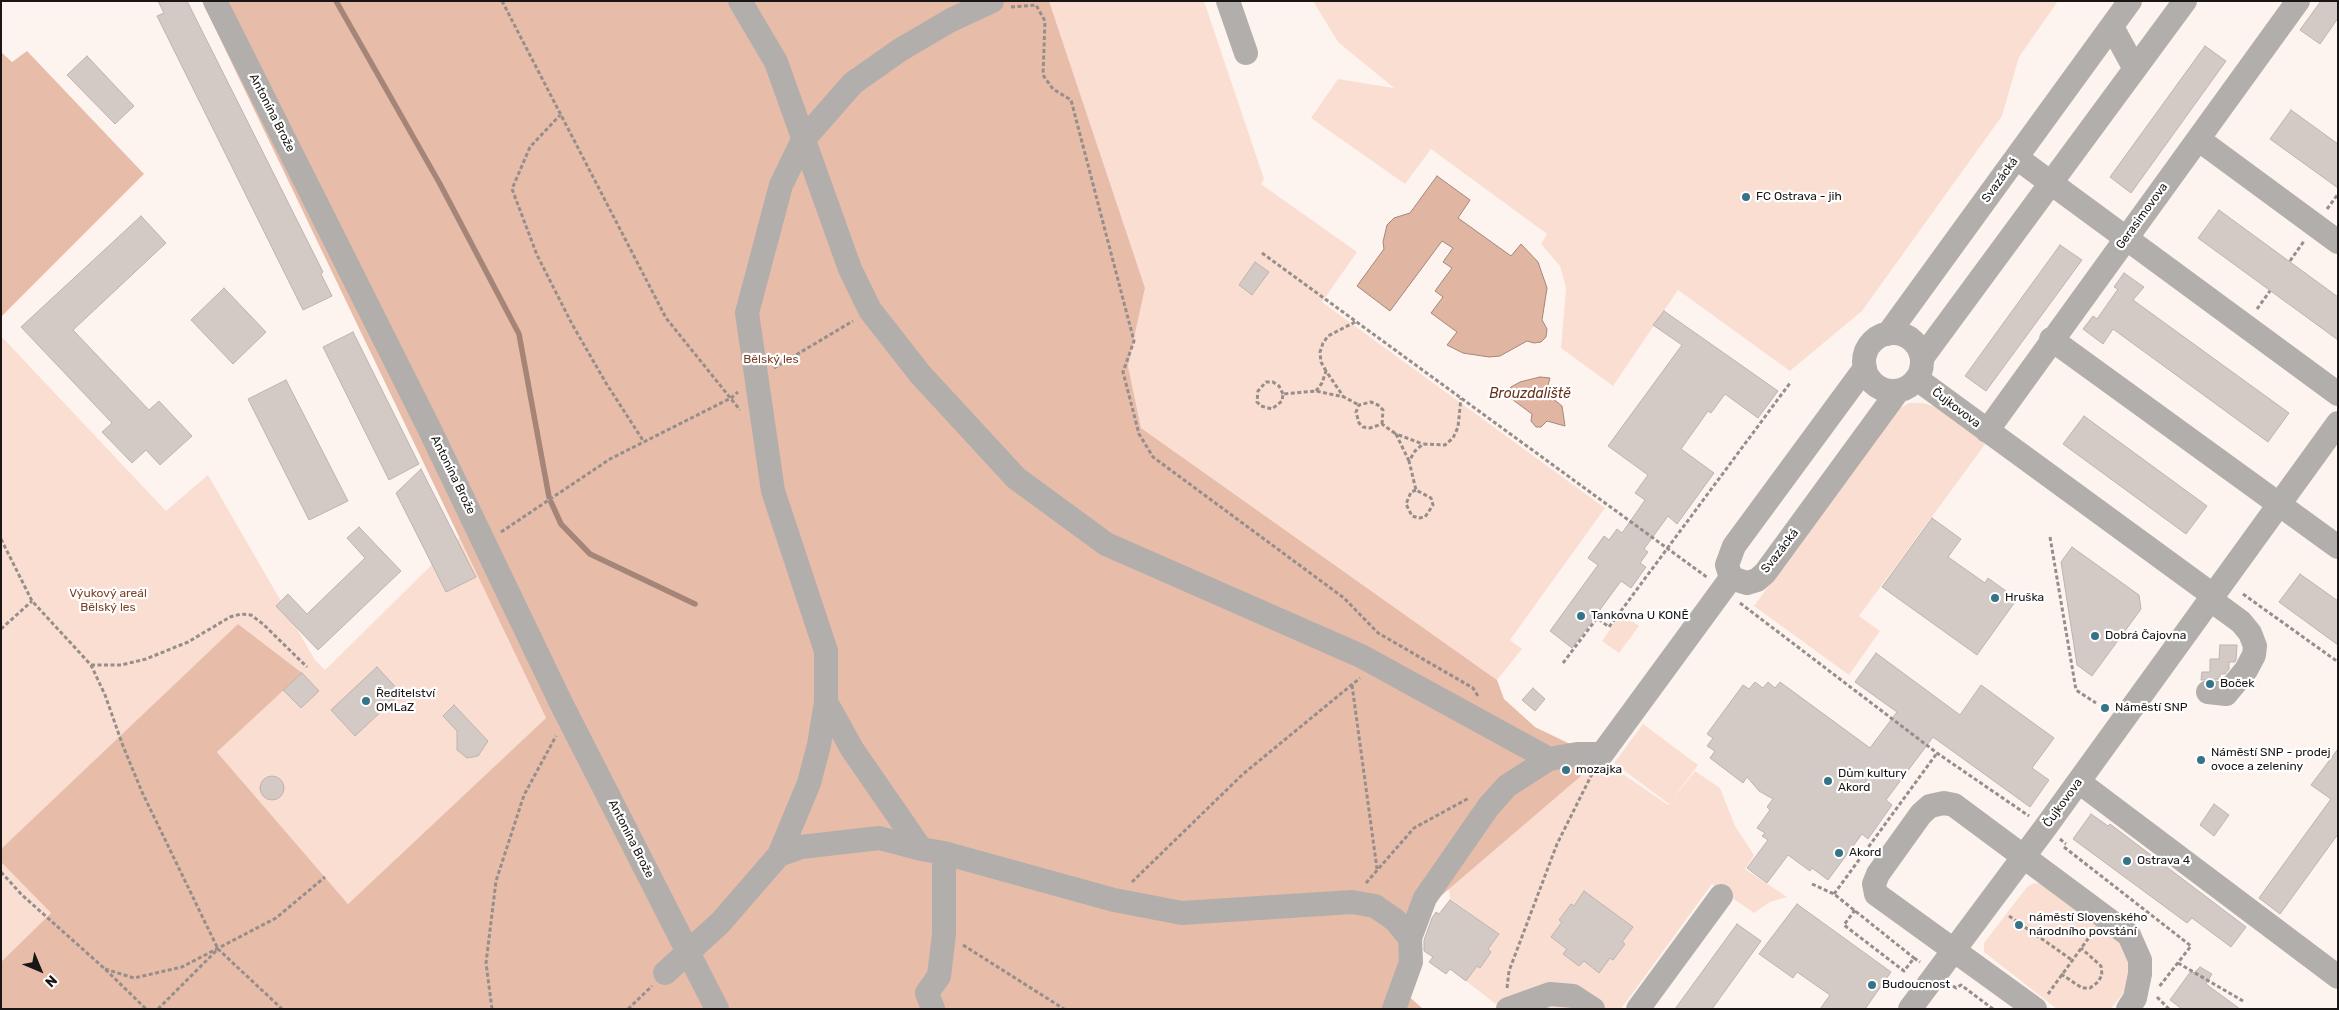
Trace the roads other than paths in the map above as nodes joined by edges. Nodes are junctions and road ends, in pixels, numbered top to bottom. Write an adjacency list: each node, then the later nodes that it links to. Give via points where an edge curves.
1 (216, 1): 38 (street, Antonína Brože, via 486,542 528,656 566,711)
2 (740, 1): 13 (street, via 776,62)
3 (1228, 1): 10 (street)
4 (2185, 1): 11 (street, Svazácká)
5 (2298, 1): 12 (street, Gerasimovova)
6 (2127, 2): 9 (street, Svazácká)
7 (986, 4): 8 (street)
8 (952, 11): 13 (street, via 853,83)
9 (2112, 27): 11 (street); 14 (street, Svazácká)
10 (1246, 53)
11 (2135, 69): 15 (street, Svazácká)
12 (2198, 139): 16 (street, Gerasimovova); 17 (street)
13 (803, 140): 30 (street, via 781,184 747,313 773,491 826,651); 31 (street, via 850,269 870,310 920,374 1016,478 1106,544 1378,665)
14 (2017, 158): 15 (street); 18 (street, Svazácká)
15 (2052, 183): 16 (street); 21 (street, Svazácká)
16 (2126, 238): 19 (street, Gerasimovova); 22 (street)
17 (2338, 242)
18 (1888, 334): 20 (street, via 1880,336 1868,348); 21 (street, via 1910,339 1920,350)
19 (2051, 339): 24 (street, Gerasimovova); 25 (street)
20 (1865, 368): 21 (street, via 1877,386 1884,390); 27 (street, via 1734,546 1727,565)
21 (1912, 376): 24 (street, Čujkovova); 27 (street, Svazácká, via 1765,573 1747,583)
22 (2338, 394)
23 (2338, 423): 25 (street, Čujkovova)
24 (1987, 431): 28 (street, Čujkovova)
25 (2280, 505): 26 (street); 28 (street, Čujkovova)
26 (2338, 547)
27 (1727, 584): 31 (street, via 1602,754)
28 (2212, 598): 29 (street, via 2241,622 2255,646 2246,670 2226,694); 32 (street, Čujkovova)
29 (2208, 692)
30 (826, 702): 33 (street, via 852,749); 34 (street, via 809,783)
31 (1549, 759): 37 (street, via 1507,786 1489,806 1424,898)
32 (2078, 782): 35 (street, Čujkovova); 41 (street)
33 (933, 851): 34 (street, via 879,838 801,847); 37 (street, via 1114,900 1182,913 1352,902 1375,906 1395,920); 46 (street, via 944,934 939,976 927,993)
34 (779, 855): 38 (street, via 720,924)
35 (2024, 855): 39 (street, Čujkovova); 39 (street, via 1954,805 1936,804 1921,814 1878,874 1875,889 1879,897); 44 (street, via 2129,935 2140,960 2138,989)
36 (1721, 896): 49 (street)
37 (1410, 938): 47 (street, via 1411,962)
38 (688, 951): 40 (street); 45 (street, Antonína Brože)
39 (1952, 951): 43 (street); 50 (street, Čujkovova)
40 (665, 973)
41 (2338, 977)
42 (1508, 999): 48 (street, via 1550,994 1573,996)
43 (2041, 1002)
44 (2130, 1008)
45 (717, 1009)
46 (933, 1009)
47 (1394, 1009)
48 (1593, 1009)
49 (1638, 1009)
50 (1910, 1009)

